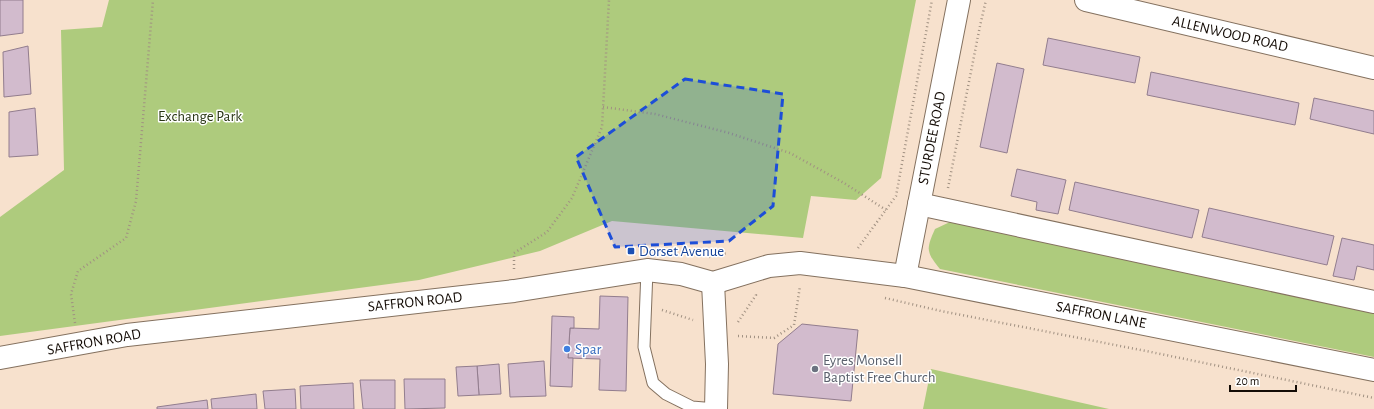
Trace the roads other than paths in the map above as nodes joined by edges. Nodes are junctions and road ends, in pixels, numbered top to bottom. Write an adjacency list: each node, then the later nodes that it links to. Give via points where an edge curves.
1 (959, 0): 4 (main road, STURDEE ROAD)
2 (1086, 0): 3 (main road, ALLENWOOD ROAD)
3 (1374, 68)
4 (919, 204): 6 (main road, STURDEE ROAD); 8 (main road)
5 (647, 270): 7 (main road, SAFFRON ROAD, via 681,274); 9 (main road, SAFFRON ROAD, via 514,291 127,335); 11 (lane, via 644,347 653,383 666,394 692,407)
6 (905, 276): 7 (main road, SAFFRON LANE, via 800,263 769,266); 10 (main road, SAFFRON LANE)
7 (714, 283): 11 (main road)
8 (1374, 302)
9 (0, 358)
10 (1374, 370)
11 (716, 409)

